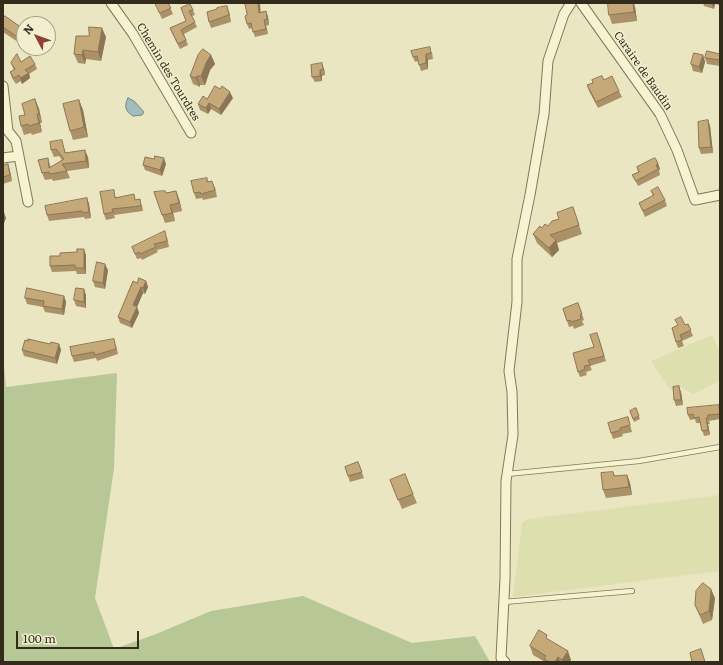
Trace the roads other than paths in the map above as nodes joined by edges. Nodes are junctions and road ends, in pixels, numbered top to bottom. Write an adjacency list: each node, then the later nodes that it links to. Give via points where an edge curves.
1 (111, 3): 5 (street, Chemin des Tourdres, via 133,34)
2 (571, 3): 11 (street, via 564,14 548,60 544,114 517,259 517,302 509,371 513,435)
3 (581, 3): 8 (street, Caraire de Baudin, via 660,114 677,150 695,200)
4 (3, 86): 6 (street, via 8,131 16,141)
5 (191, 133)
6 (18, 156): 7 (street); 9 (street)
7 (3, 158)
8 (720, 195)
9 (28, 202)
10 (720, 447): 11 (lane, via 639,461)
11 (507, 474): 13 (street)
12 (632, 591): 13 (lane)
13 (504, 602): 14 (street, via 501,658)
14 (505, 662)

